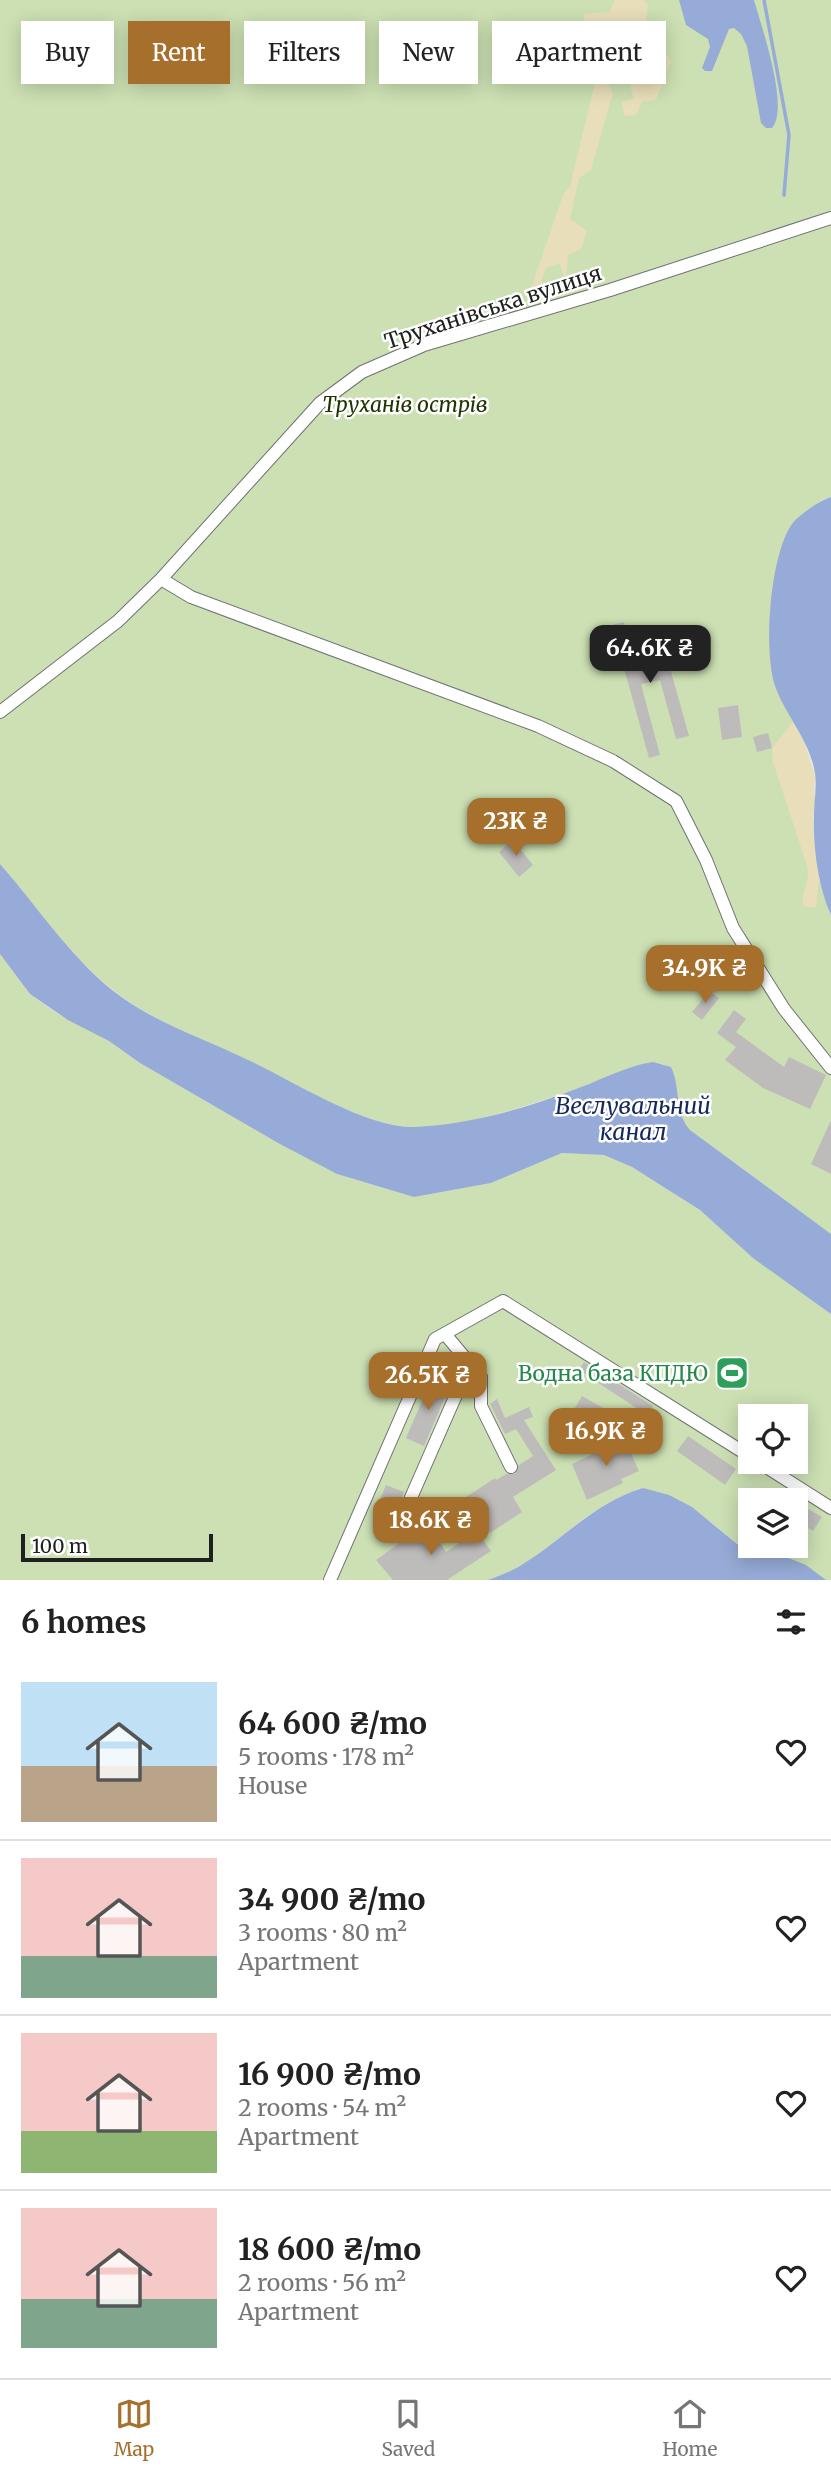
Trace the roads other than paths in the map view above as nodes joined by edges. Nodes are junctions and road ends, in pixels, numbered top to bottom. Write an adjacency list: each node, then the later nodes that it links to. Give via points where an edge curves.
1 (831, 218): 2 (street, Труханівська вулиця, via 424,345 362,372 320,403)
2 (161, 579): 3 (street, Труханівська вулиця, via 118,621); 4 (street, via 191,597 538,726 613,761 676,801 733,928 784,1009)
3 (0, 712)
4 (831, 1068)
5 (444, 1334): 6 (street); 7 (street, via 503,1301); 12 (street, via 435,1339)
6 (470, 1363): 8 (street, via 481,1377 481,1406); 11 (street)
7 (738, 1449)
8 (511, 1467)
9 (777, 1474): 10 (street)
10 (831, 1508)
11 (399, 1525)
12 (330, 1580)

